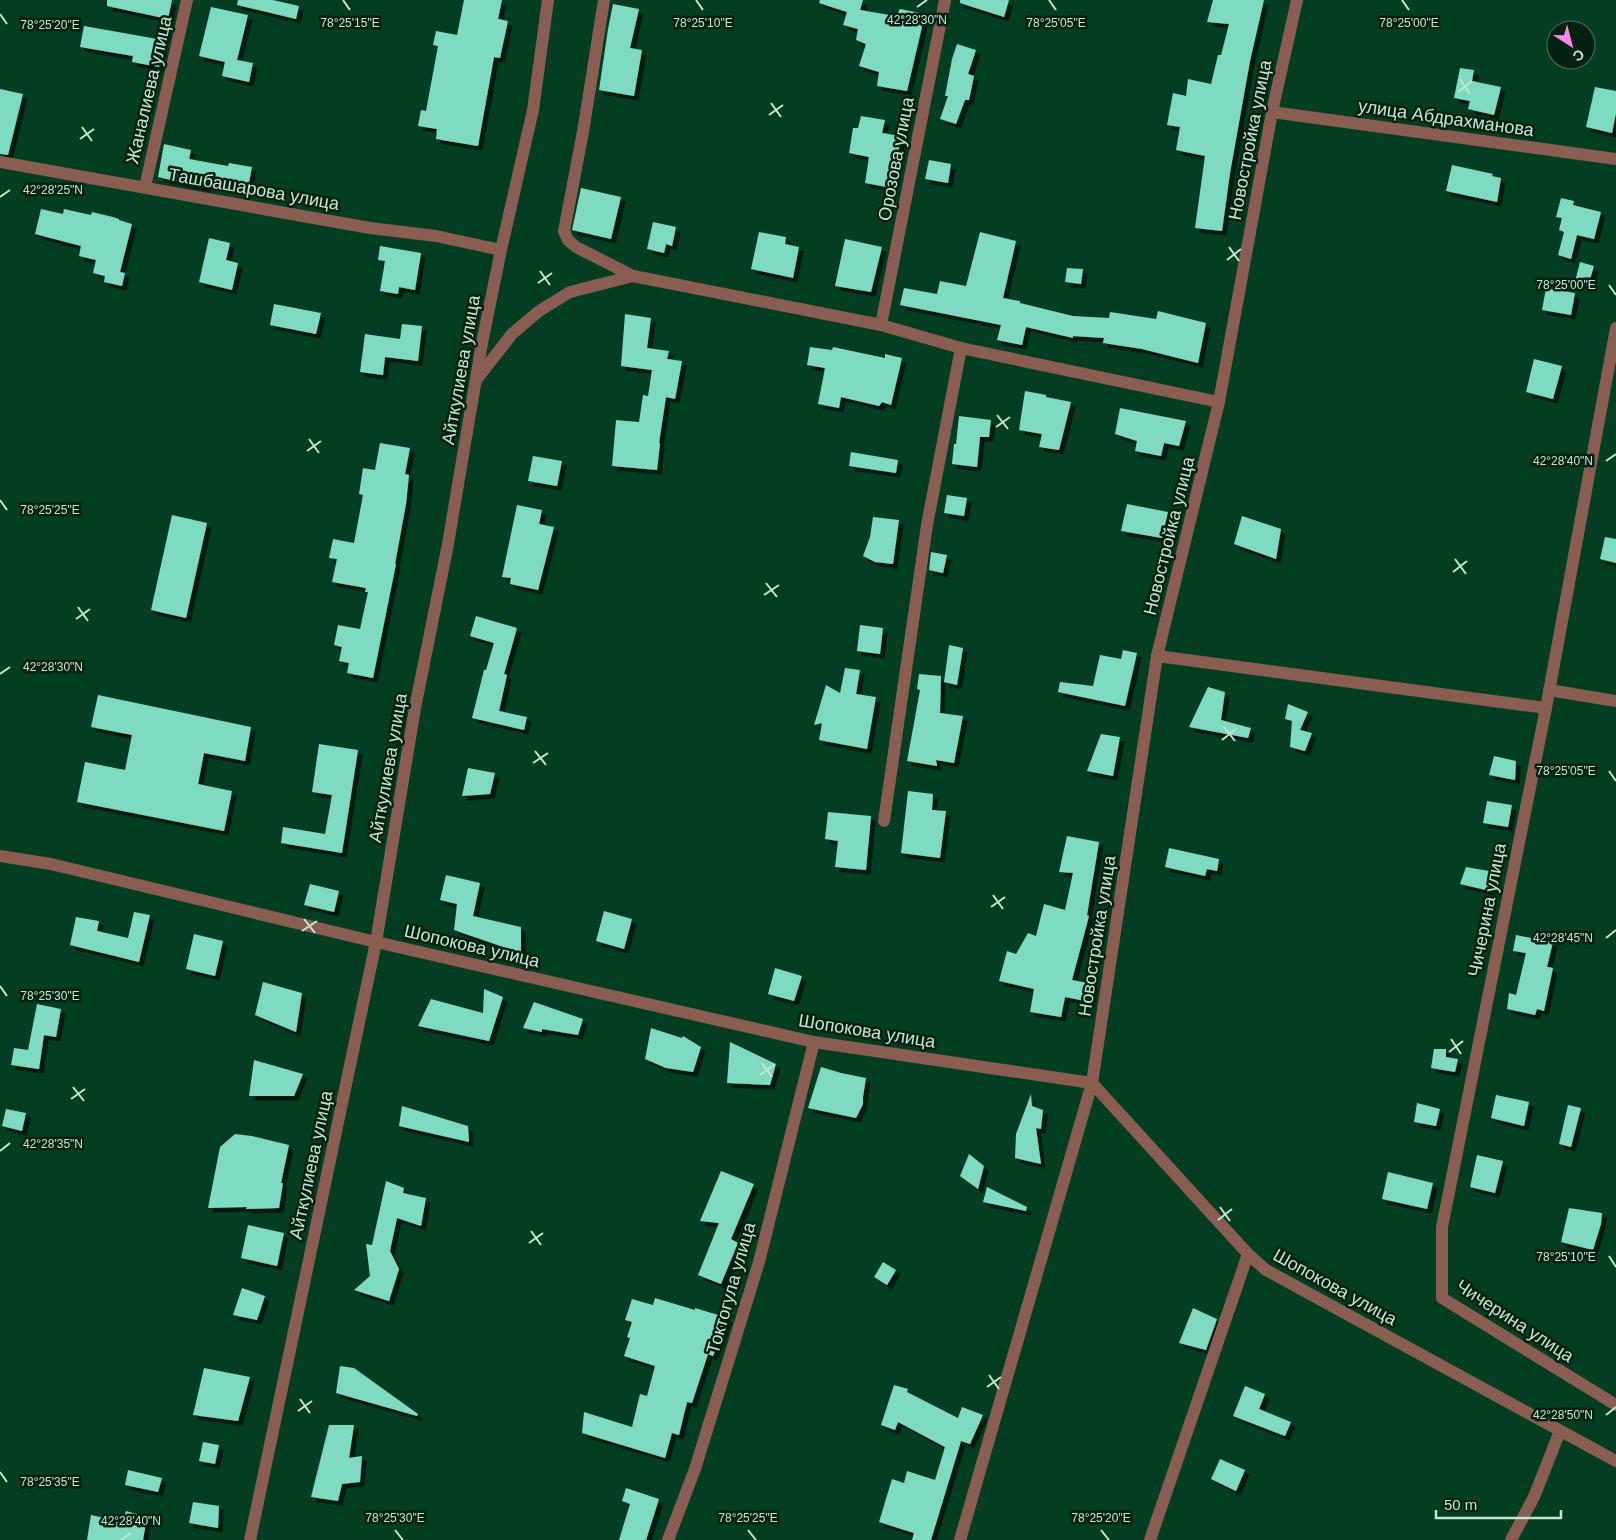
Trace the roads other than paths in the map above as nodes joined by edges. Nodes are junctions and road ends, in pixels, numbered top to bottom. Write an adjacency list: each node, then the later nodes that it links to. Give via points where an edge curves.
1 (187, 0): 9 (street, Жаналиева улица)
2 (548, 0): 10 (street, Айткулиева улица, via 533,110)
3 (604, 0): 11 (street, via 564,232 576,247)
4 (945, 0): 12 (street, Орозова улица)
5 (1297, 0): 6 (street, Новостройка улица)
6 (1272, 112): 7 (street, улица Абдрахманова); 16 (street, Новостройка улица)
7 (1616, 159)
8 (0, 162): 9 (street, Ташбашарова улица)
9 (145, 187): 10 (street, Ташбашарова улица)
10 (501, 250): 15 (street, Айткулиева улица)
11 (633, 276): 12 (street); 15 (street, via 570,292 539,311 512,334)
12 (881, 324): 14 (street)
13 (1616, 328): 18 (street, Чичерина улица)
14 (961, 348): 16 (street); 21 (street, via 927,525)
15 (476, 380): 23 (street, Айткулиева улица, via 415,708)
16 (1219, 402): 17 (street, Новостройка улица)
17 (1158, 656): 20 (street); 25 (street, Новостройка улица)
18 (1549, 690): 19 (street); 20 (street, Чичерина улица)
19 (1616, 701)
20 (1546, 708): 27 (street, Чичерина улица, via 1442,1227 1442,1298)
21 (884, 821)
22 (0, 856): 23 (street, Шопокова улица, via 51,864)
23 (376, 942): 24 (street, Шопокова улица); 30 (street, Айткулиева улица)
24 (814, 1042): 25 (street, Шопокова улица); 31 (street, Токтогула улица, via 759,1262 694,1469)
25 (1092, 1083): 26 (street, Шопокова улица); 32 (street, Новостройка улица)
26 (1248, 1254): 28 (street, Шопокова улица, via 1266,1270); 33 (street)
27 (1616, 1405)
28 (1560, 1430): 29 (street, Шопокова улица); 34 (street, via 1534,1497)
29 (1616, 1461)
30 (250, 1540)
31 (668, 1540)
32 (960, 1540)
33 (1150, 1540)
34 (1511, 1540)

